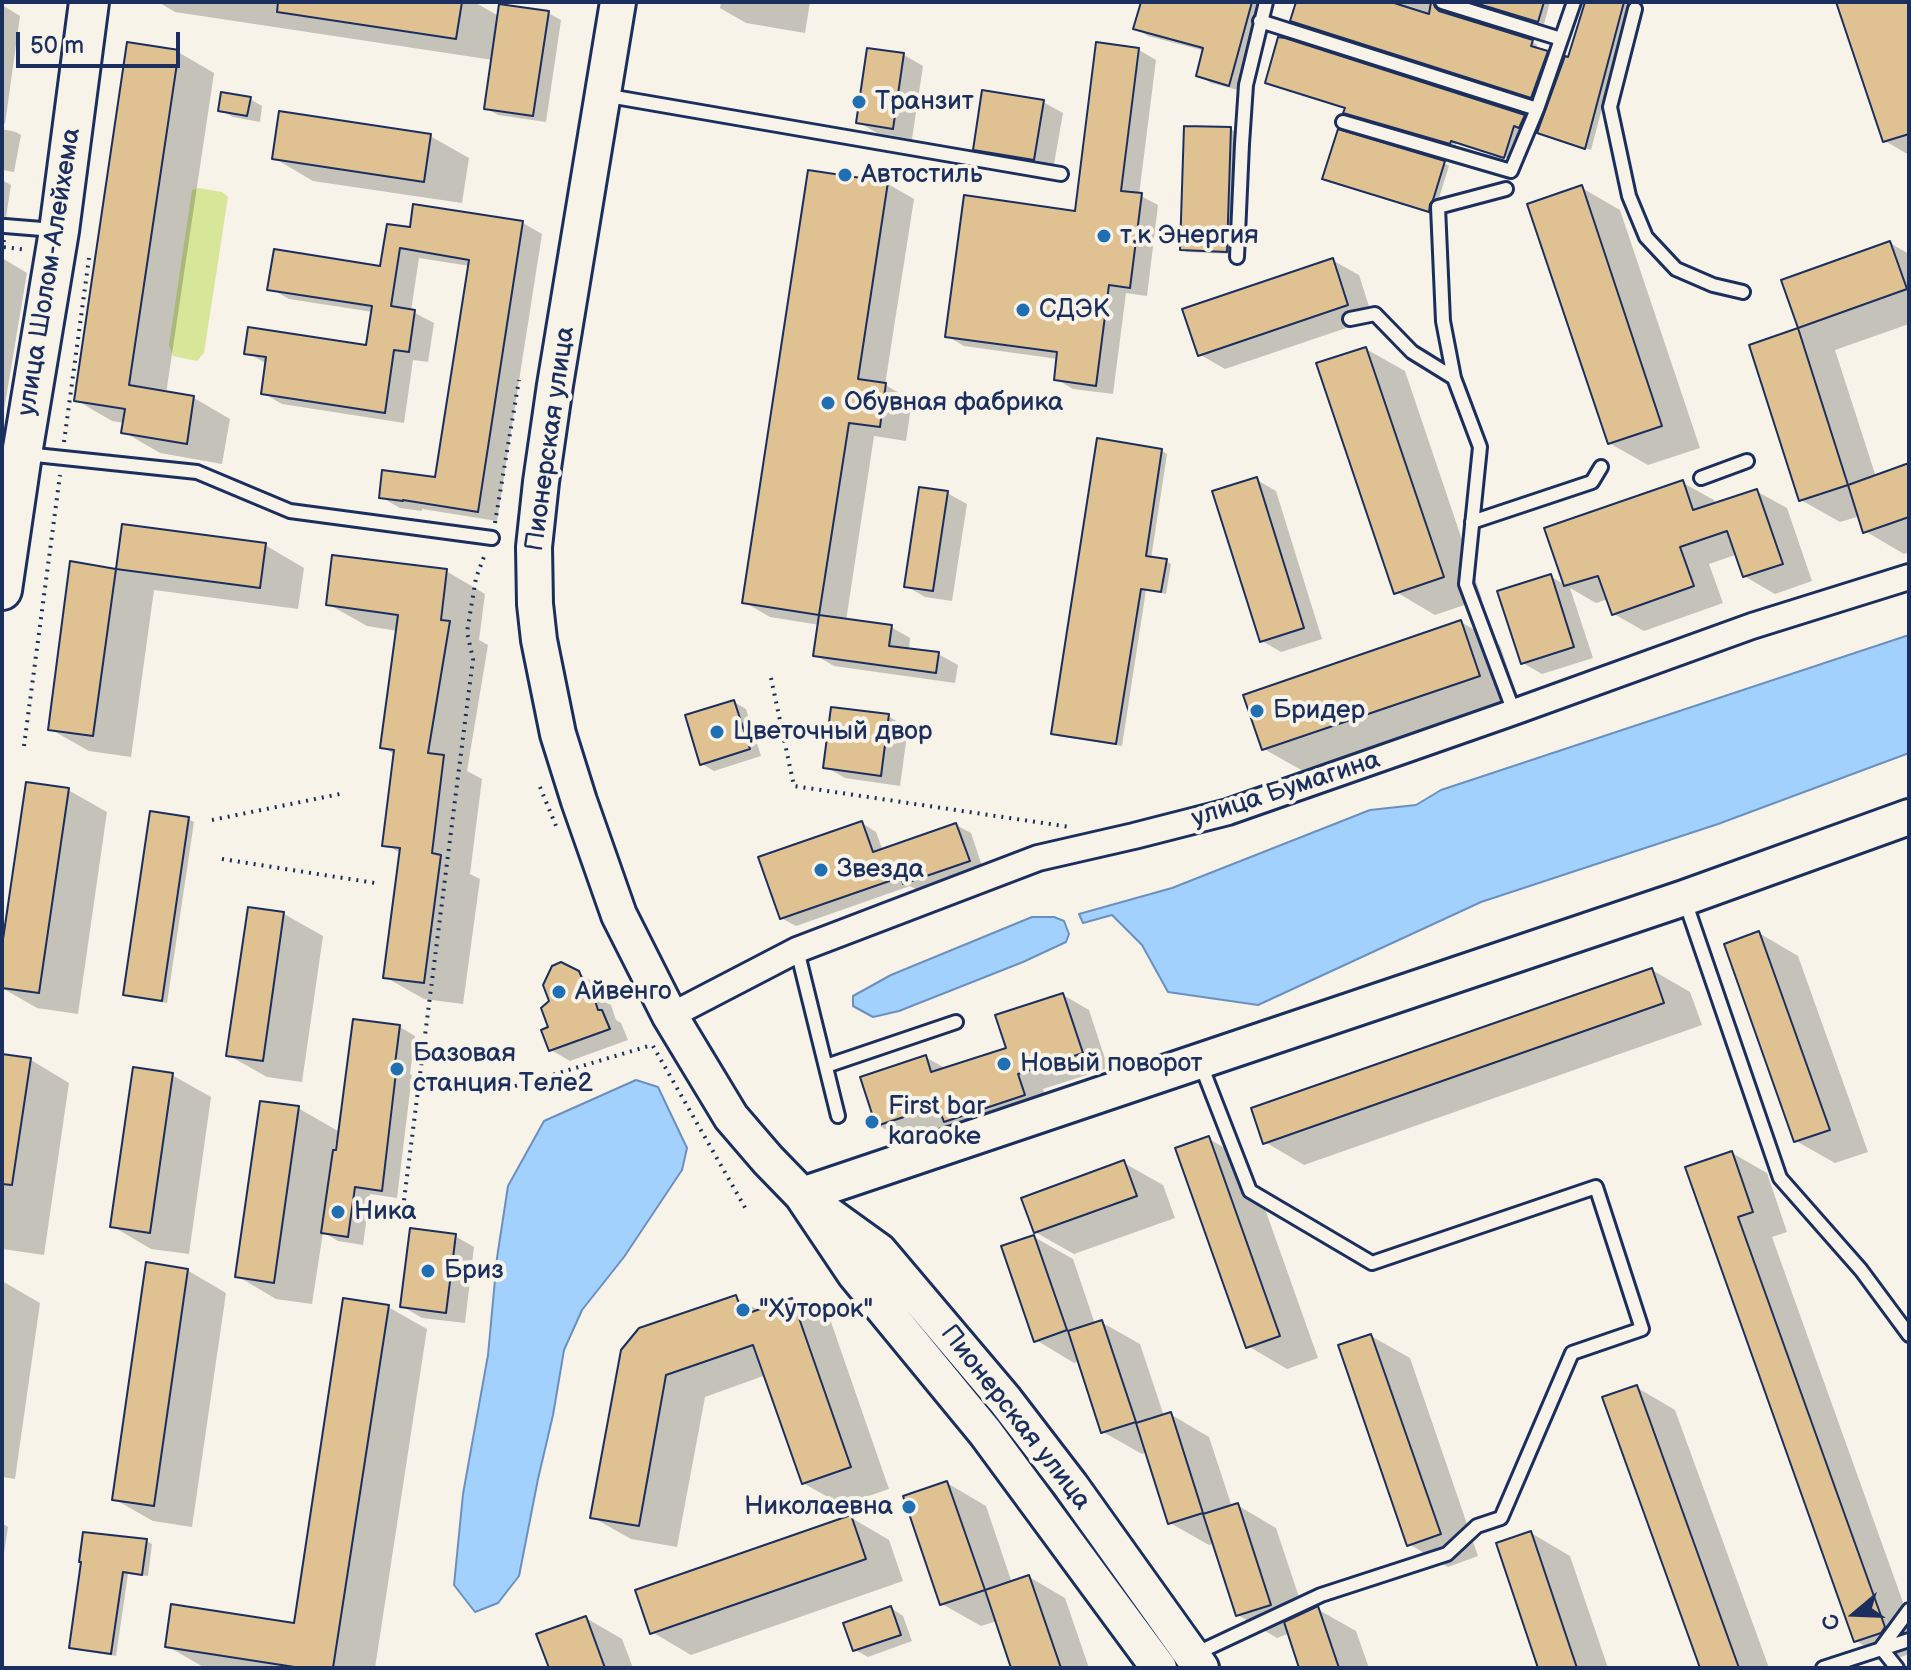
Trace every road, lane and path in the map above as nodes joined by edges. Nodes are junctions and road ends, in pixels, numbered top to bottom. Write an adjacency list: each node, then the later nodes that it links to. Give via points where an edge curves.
1 (89, 2): 15 (main road, улица Шолом-Алейхема)
2 (618, 2): 9 (main road, Пионерская улица)
3 (1266, 2): 7 (lane)
4 (1442, 2): 8 (lane)
5 (1574, 2): 8 (lane)
6 (1635, 9): 20 (lane, via 1610,107 1629,196 1646,237 1676,269)
7 (1260, 21): 10 (lane); 18 (lane, via 1246,85)
8 (1561, 39): 10 (lane)
9 (603, 94): 12 (lane); 45 (main road, Пионерская улица, via 541,482 535,604 558,734)
10 (1537, 109): 11 (lane, via 1511,171)
11 (1343, 122)
12 (1061, 174)
13 (1506, 189): 22 (lane, via 1438,207 1443,321)
14 (5, 226): 15 (lane)
15 (59, 231): 24 (main road, улица Шолом-Алейхема)
16 (3, 247): 17 (path)
17 (2, 254)
18 (1237, 257)
19 (89, 258): 25 (path)
20 (1743, 292)
21 (1350, 319): 22 (lane, via 1375,314 1412,352)
22 (1454, 378): 29 (lane, via 1480,447)
23 (519, 380): 30 (path)
24 (22, 454): 25 (lane); 32 (main road, улица Шолом-Алейхема)
25 (62, 458): 30 (lane, via 197,472 290,511); 35 (path)
26 (1747, 461): 28 (lane)
27 (1601, 467): 29 (lane, via 1592,482)
28 (1701, 478)
29 (1472, 522): 34 (lane, via 1466,584)
30 (492, 538): 51 (path, via 476,578 467,632 473,659)
31 (1909, 577): 34 (street, улица Бумагина, via 1752,626)
32 (2, 590)
33 (771, 678): 39 (path, via 794,786)
34 (1514, 712): 43 (street, улица Бумагина, via 1228,812 1038,858)
35 (24, 746)
36 (345, 793): 38 (path)
37 (1909, 817): 42 (main road)
38 (212, 820)
39 (1072, 827)
40 (222, 859): 41 (path)
41 (375, 883)
42 (1684, 898): 46 (main road); 52 (lane, via 1780,1178 1861,1270)
43 (797, 950): 45 (street, улица Бумагина); 47 (lane)
44 (956, 1022): 47 (lane)
45 (661, 1030): 48 (path); 50 (main road, Пионерская улица)
46 (1199, 1061): 50 (main road); 56 (lane, via 1250,1191 1372,1263 1596,1187 1642,1329 1572,1353 1501,1518 1477,1526 1447,1554 1321,1595)
47 (826, 1066): 49 (lane)
48 (492, 1093)
49 (838, 1116)
50 (802, 1195): 56 (main road, Пионерская улица, via 879,1251 1005,1400); 57 (main road, Пионерская улица, via 855,1274 985,1432)
51 (402, 1216)
52 (1909, 1335)
53 (1909, 1610): 55 (lane)
54 (1909, 1640): 55 (lane)
55 (1881, 1648): 58 (lane); 59 (lane)
56 (1197, 1662)
57 (1159, 1668)
58 (1823, 1668)
59 (1897, 1668)

